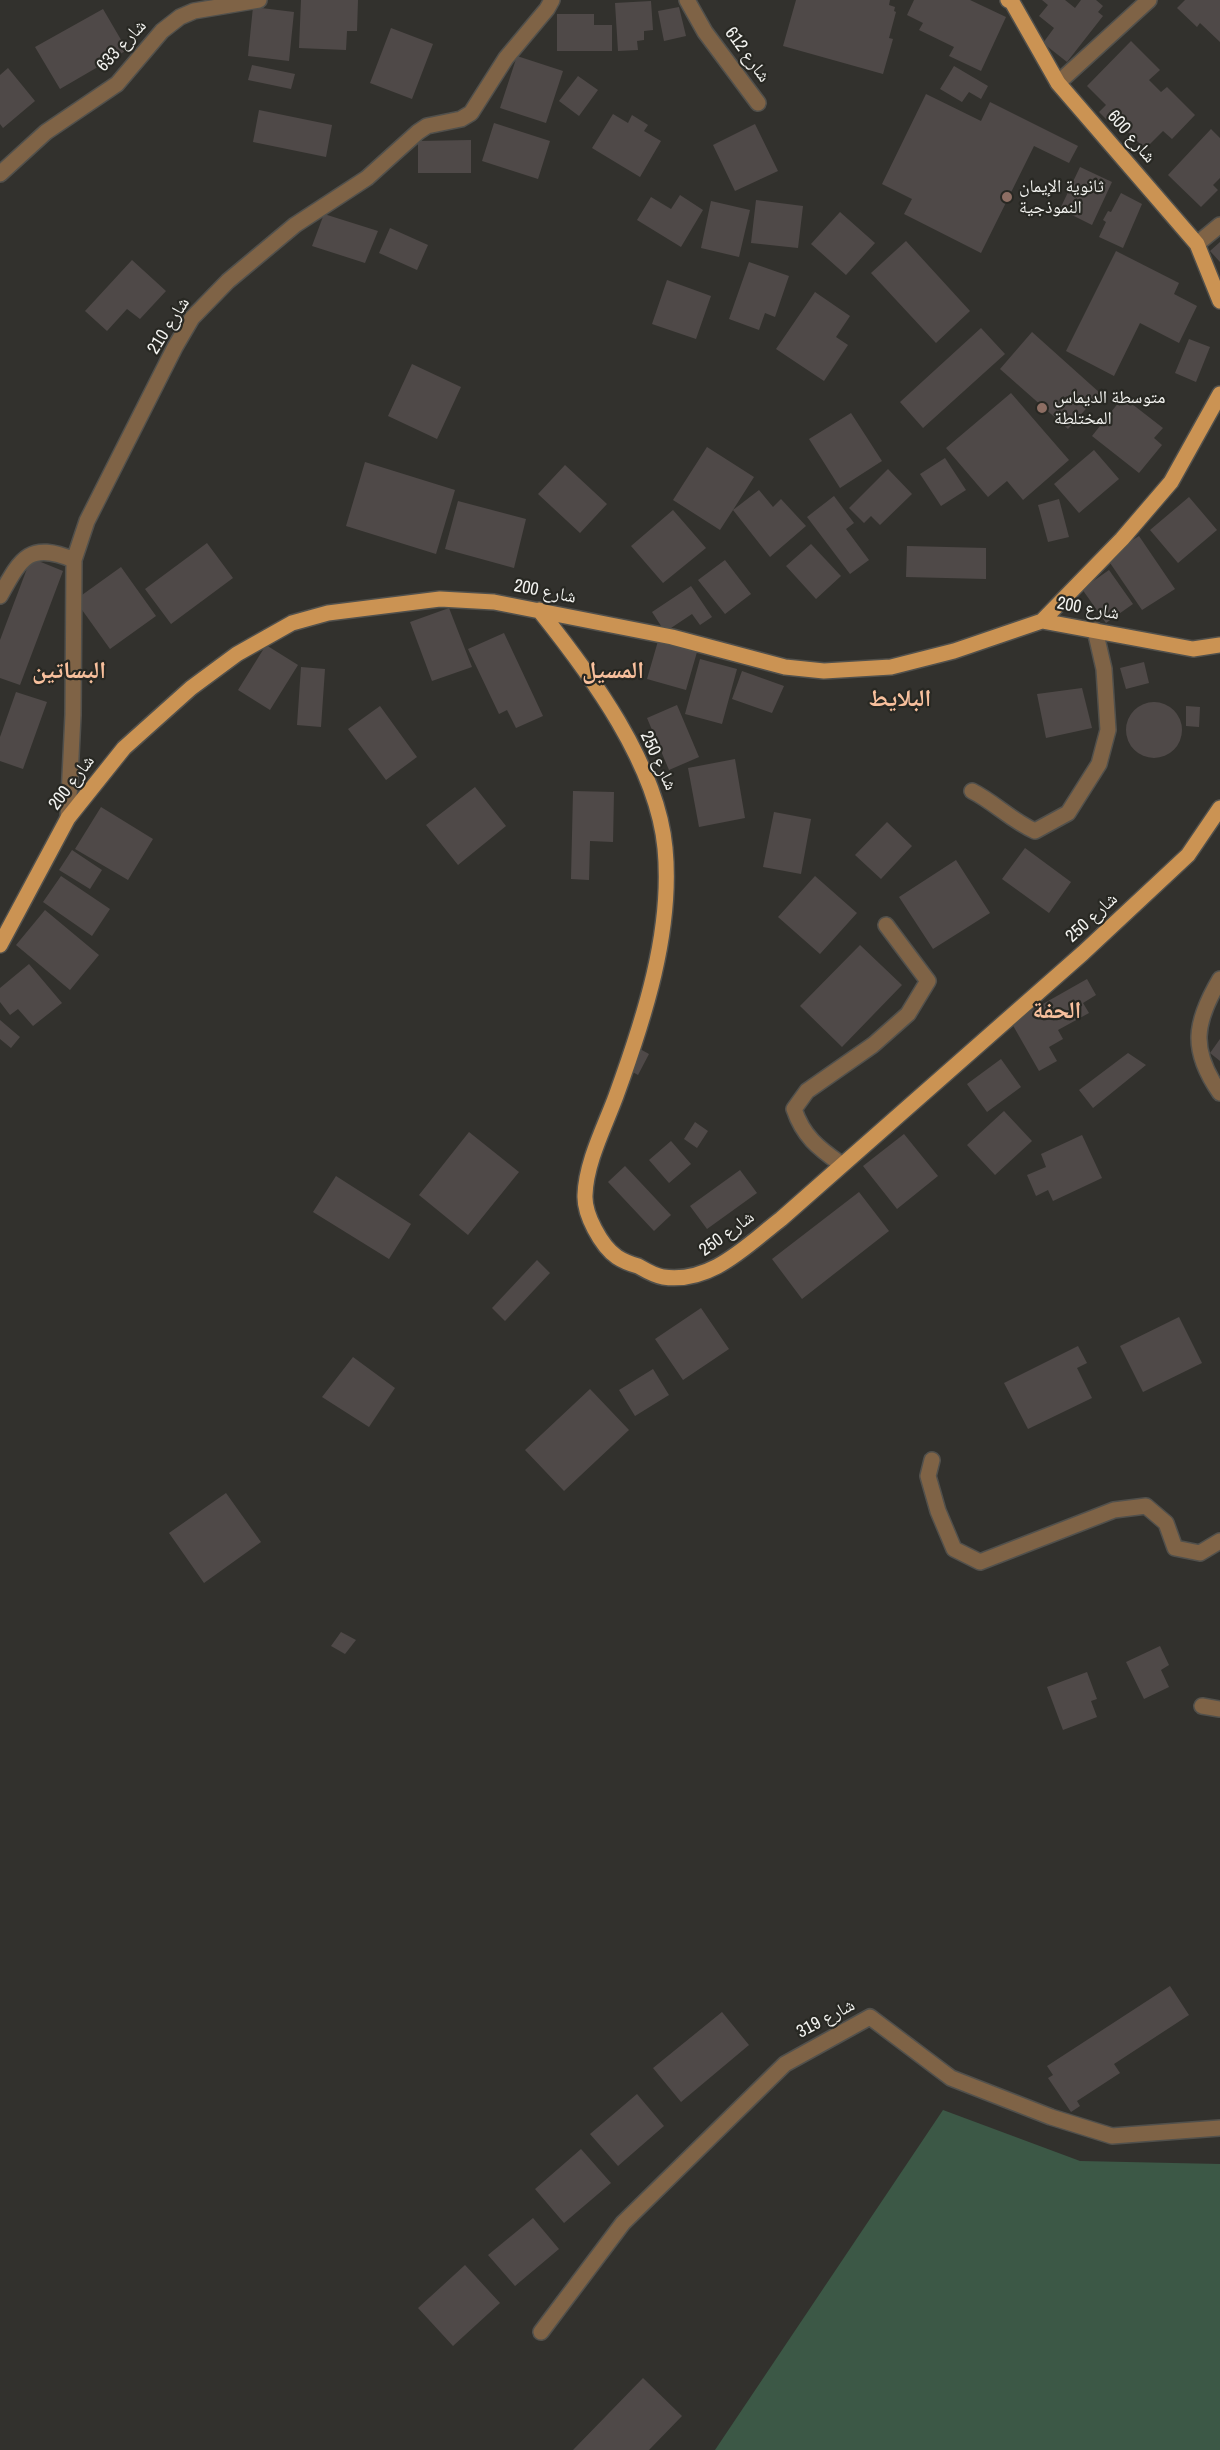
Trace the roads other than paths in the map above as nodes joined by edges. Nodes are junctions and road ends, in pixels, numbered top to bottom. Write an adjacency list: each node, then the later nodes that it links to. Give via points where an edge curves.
1 (259, 0): 8 (street, شارع 633, via 180,17 162,31 117,84 46,132)
2 (552, 0): 13 (street, شارع 210, via 506,58 471,113 418,132 368,178 295,225 228,281 197,313 175,347 91,514)
3 (687, 0): 7 (street, شارع 612, via 705,32)
4 (1149, 0): 6 (street)
5 (1011, 1): 6 (main road, شارع 600)
6 (1058, 83): 10 (main road, شارع 600)
7 (758, 103)
8 (0, 174)
9 (1220, 225): 10 (street)
10 (1197, 244): 11 (main road, شارع 600)
11 (1220, 301)
12 (1220, 394): 16 (main road, via 1171,482)
13 (74, 560): 14 (street, via 57,553 37,551 27,555); 21 (street, شارع 210)
14 (0, 596)
15 (539, 610): 16 (main road, شارع 200, via 672,637 785,667 824,671 891,667 954,651); 21 (main road, شارع 200, via 440,599 352,608 292,623 237,654 191,688 99,777); 26 (main road, شارع 250, via 614,716 656,804 665,849 664,913 650,986 584,1196 591,1226 616,1257 662,1277 702,1276 781,1219)
16 (1042, 621): 17 (main road, شارع 200)
17 (1095, 630): 18 (main road, شارع 200, via 1193,649); 19 (street, via 1104,669 1108,730 1099,764 1068,813 1035,831)
18 (1220, 645)
19 (972, 791)
20 (1220, 808): 26 (main road, شارع 250, via 1188,855 1083,953)
21 (68, 818): 23 (main road, شارع 200)
22 (886, 925): 26 (street, via 928,981 908,1014 873,1045 807,1090 794,1109 800,1129)
23 (0, 945)
24 (1220, 979): 25 (street, via 1209,998 1197,1036 1207,1075)
25 (1220, 1093)
26 (841, 1164)
27 (932, 1460): 28 (street, via 928,1476 954,1549 980,1562 1114,1509 1146,1506 1166,1523 1174,1548 1200,1553)
28 (1220, 1541)
29 (1202, 1706): 30 (street)
30 (1220, 1710)
31 (1220, 2128): 32 (street, شارع 319, via 1112,2136 1051,2117 951,2078 870,2017 785,2064 623,2223)
32 (541, 2332)

